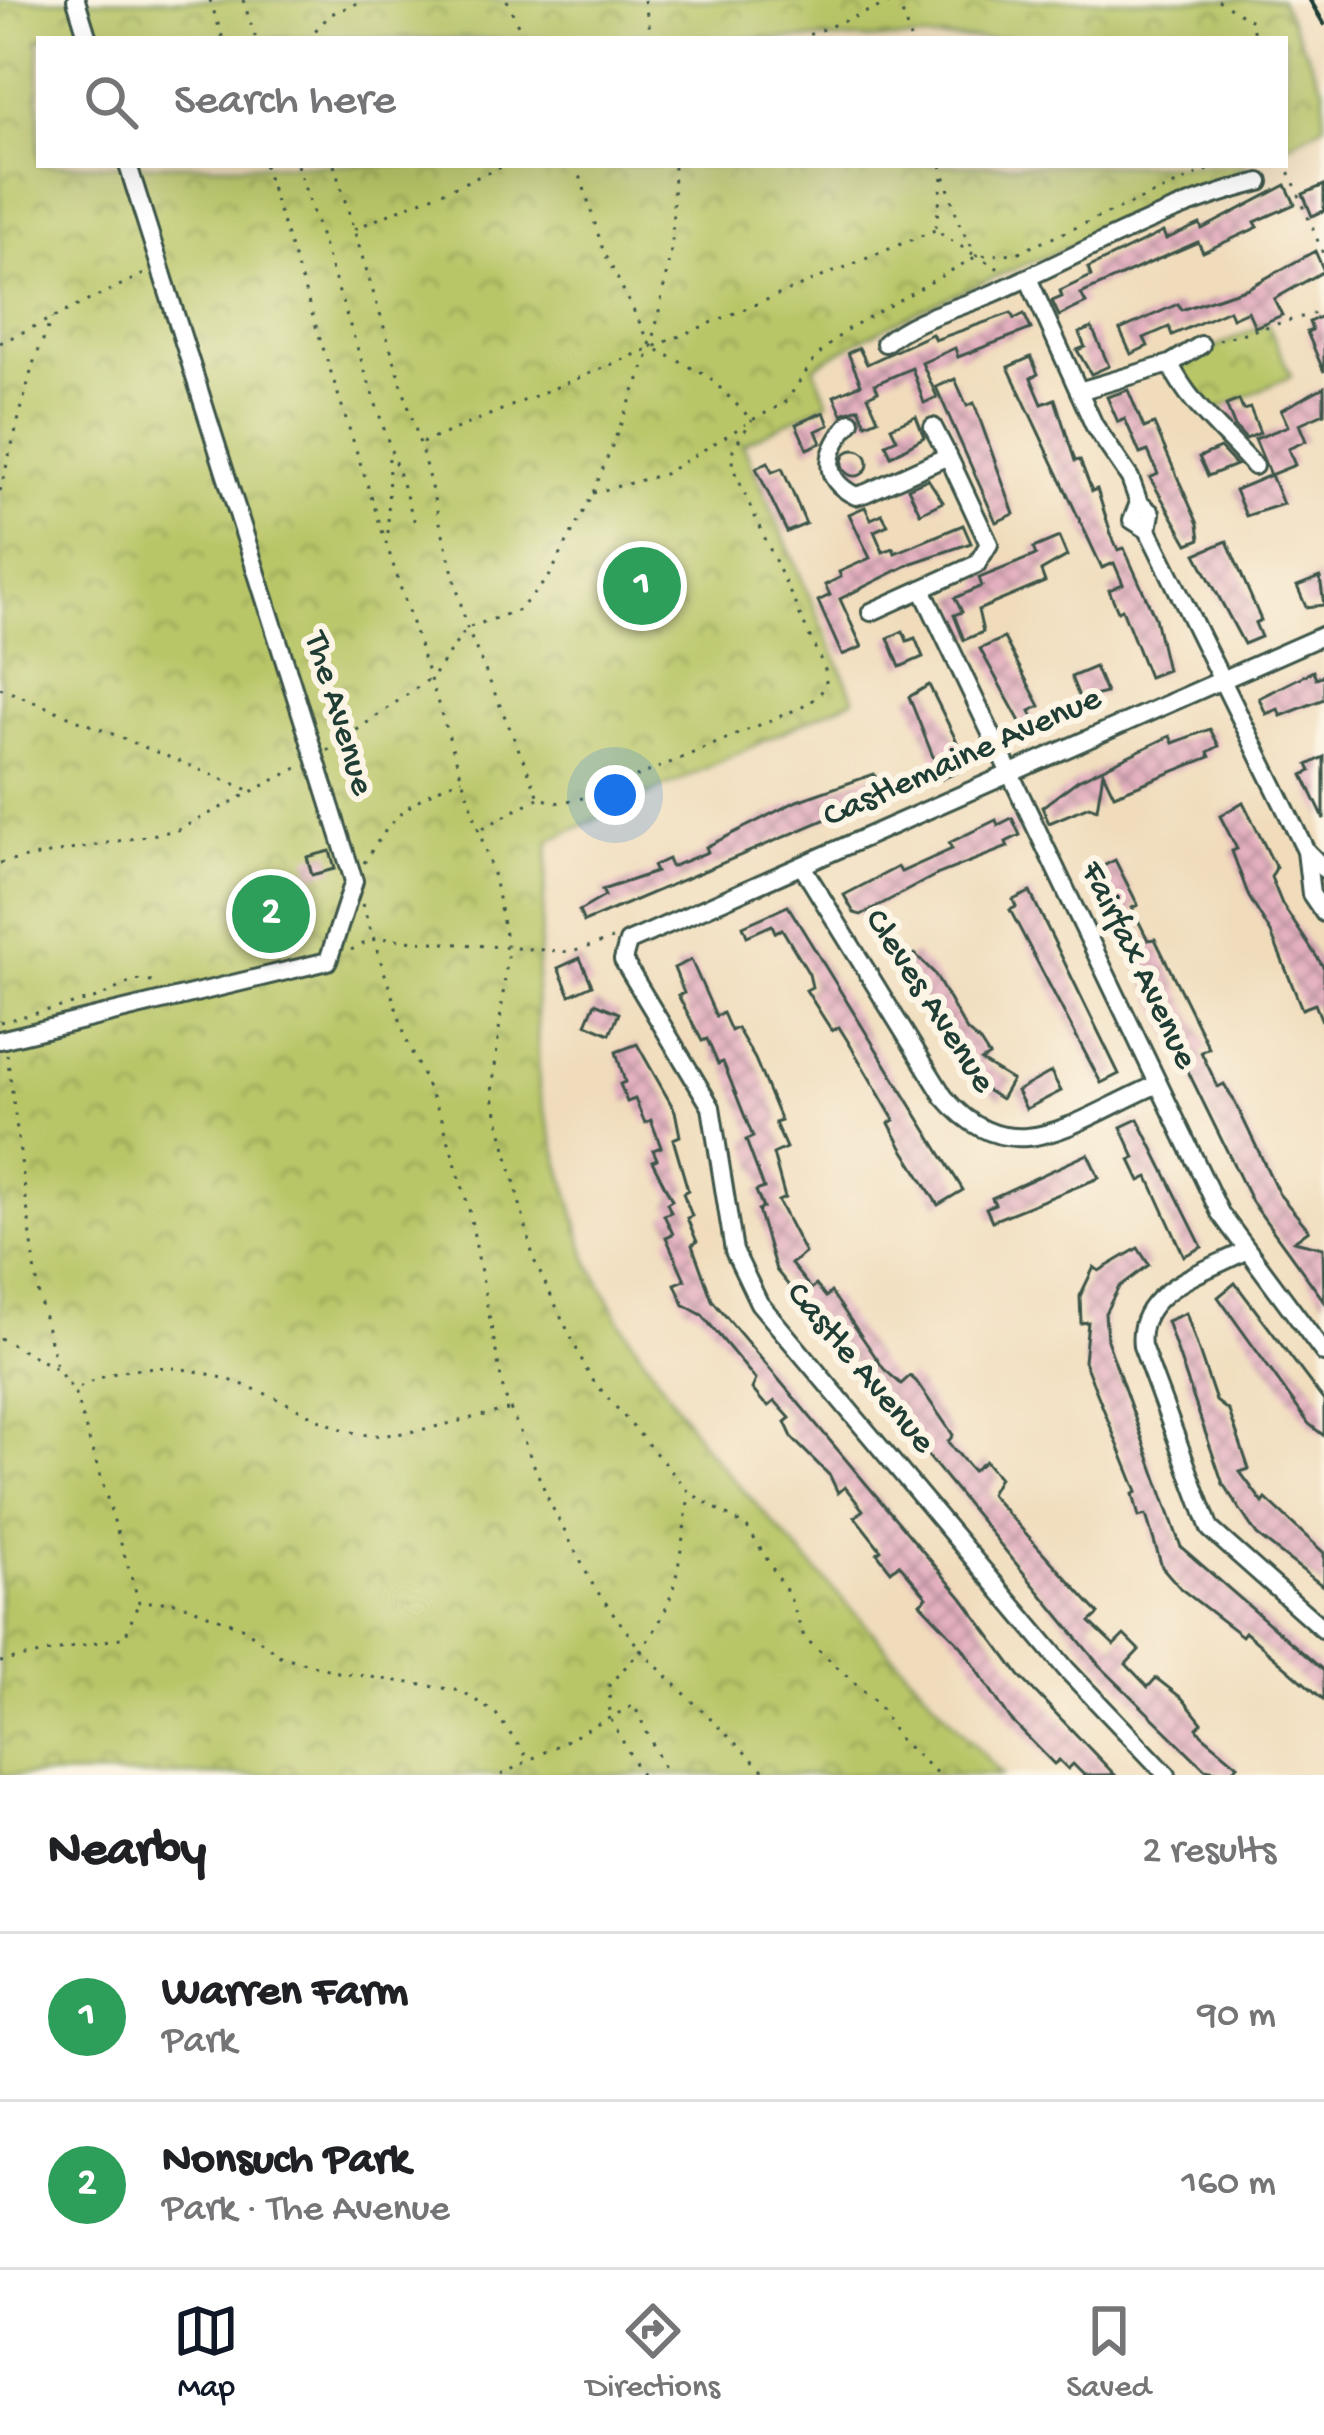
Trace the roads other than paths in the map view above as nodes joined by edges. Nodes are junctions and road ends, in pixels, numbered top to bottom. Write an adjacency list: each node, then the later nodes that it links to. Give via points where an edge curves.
1 (76, 0): 2 (street)
2 (87, 36)
3 (129, 168): 24 (street, The Avenue, via 354,881 328,961)
4 (1260, 182): 5 (street, via 1198,200)
5 (1028, 278): 6 (street, via 904,326); 9 (street)
6 (885, 343)
7 (1201, 345): 8 (street)
8 (1170, 364): 9 (street); 13 (street, via 1196,409)
9 (1079, 391): 17 (street, via 1138,503 1132,520 1148,530)
10 (850, 422): 12 (street, via 828,460 831,479 856,496)
11 (934, 427): 12 (street)
12 (948, 456): 14 (street, via 988,551)
13 (1254, 466)
14 (922, 589): 15 (street); 18 (street, Fairfax Avenue)
15 (871, 612)
16 (1324, 635): 17 (street, Castlemaine Avenue)
17 (1222, 679): 18 (street, Castlemaine Avenue); 19 (street)
18 (1009, 775): 20 (street, Castlemaine Avenue); 25 (street, Fairfax Avenue)
19 (1306, 850): 21 (street); 22 (street, via 1310,894)
20 (802, 866): 23 (street, Castlemaine Avenue); 25 (street, Cleves Avenue, via 944,1097 975,1128 1025,1141)
21 (1324, 869)
22 (1324, 913)
23 (628, 942): 29 (street, Castle Avenue, via 625,968 711,1107 740,1272 1066,1669)
24 (2, 1034)
25 (1156, 1085): 26 (street, Fairfax Avenue)
26 (1245, 1251): 27 (street, Fairfax Avenue); 28 (street, via 1156,1299 1142,1346 1210,1529)
27 (1324, 1353)
28 (1324, 1630)
29 (1167, 1775)

